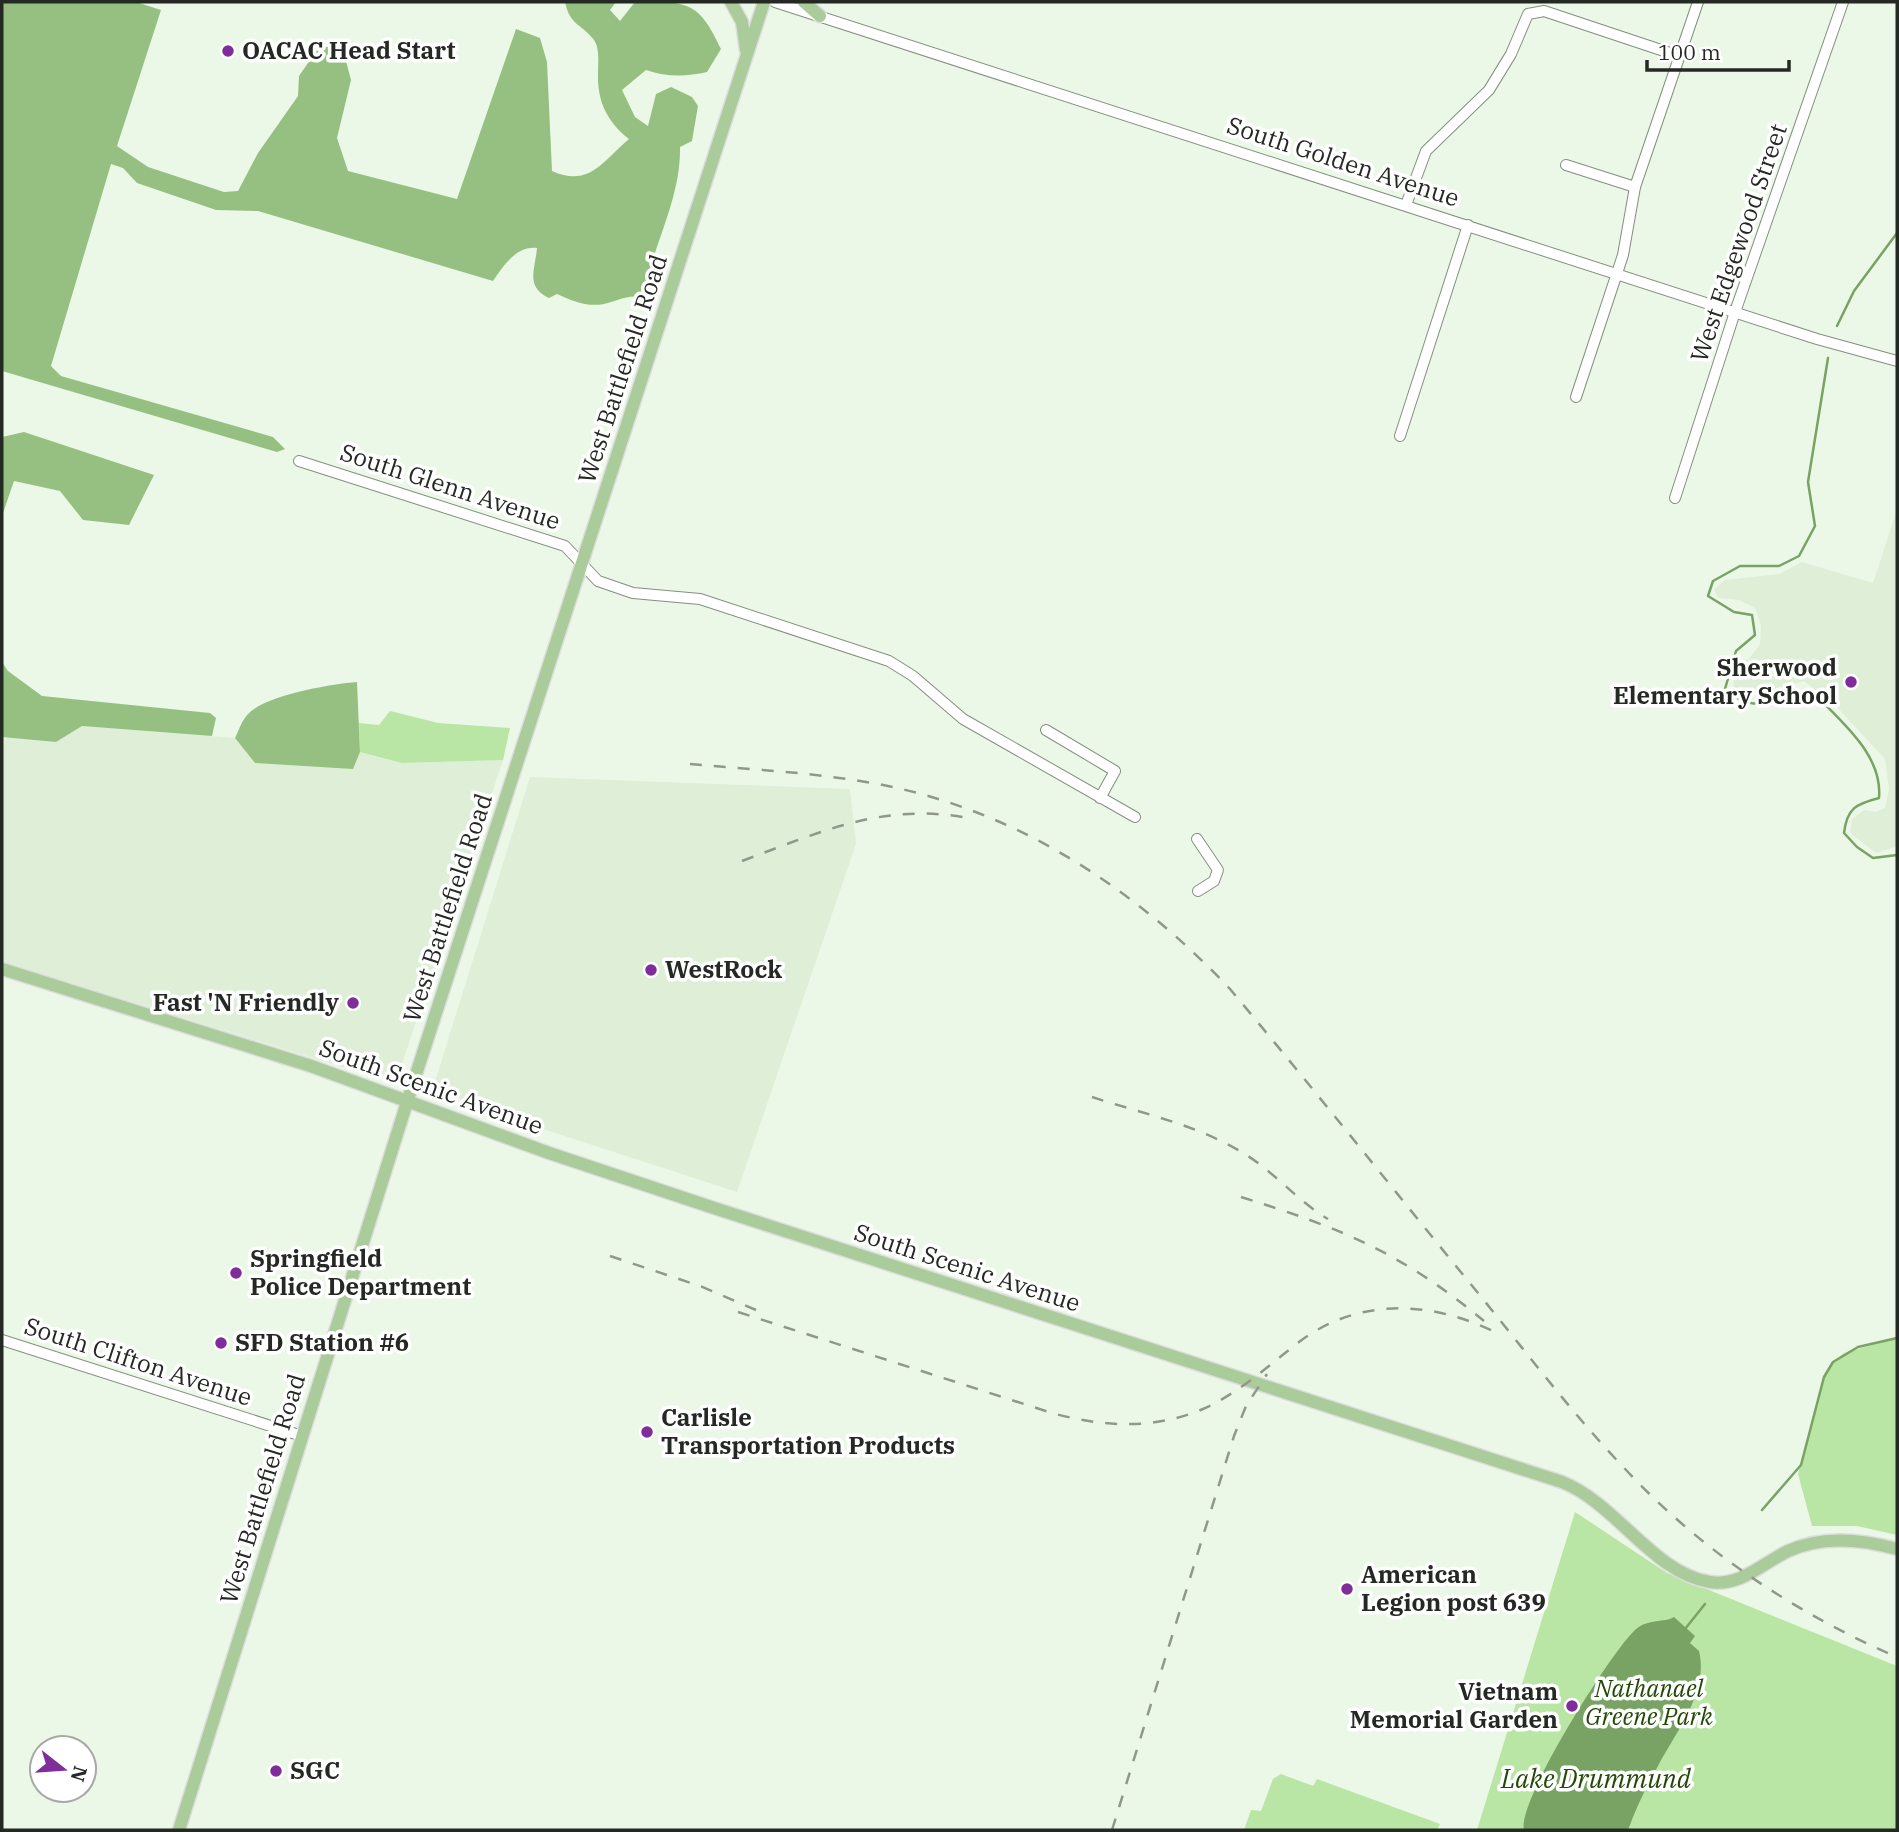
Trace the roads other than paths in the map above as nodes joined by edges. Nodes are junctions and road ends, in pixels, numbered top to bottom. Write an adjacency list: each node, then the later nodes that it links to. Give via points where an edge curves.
1 (731, 2): 9 (main road, via 742,22)
2 (764, 2): 9 (main road, West Battlefield Road)
3 (775, 2): 7 (street, South Golden Avenue)
4 (804, 2): 7 (main road)
5 (1698, 2): 8 (street)
6 (1843, 2): 15 (street, West Edgewood Street)
7 (820, 16): 12 (street, South Golden Avenue)
8 (1679, 56): 11 (street); 12 (street, via 1532,12 1525,17 1511,54 1489,90 1426,151)
9 (746, 58): 21 (main road, West Battlefield Road)
10 (1566, 165): 11 (street)
11 (1635, 187): 14 (street)
12 (1406, 205): 13 (street, South Golden Avenue)
13 (1468, 225): 14 (street, South Golden Avenue); 18 (street)
14 (1617, 273): 15 (street, South Golden Avenue); 17 (street)
15 (1735, 312): 16 (street, South Golden Avenue); 20 (street, West Edgewood Street)
16 (1897, 361)
17 (1576, 397)
18 (1400, 436)
19 (299, 461): 21 (street, South Glenn Avenue, via 565,546)
20 (1675, 498)
21 (582, 564): 23 (street, South Glenn Avenue, via 598,581 634,593 699,598 888,661 914,676 963,719); 28 (main road, West Battlefield Road)
22 (1046, 730): 23 (street, via 1115,771)
23 (1100, 798): 24 (street, South Glenn Avenue)
24 (1135, 817)
25 (1197, 839): 26 (street, via 1218,870)
26 (1198, 891)
27 (2, 969): 28 (main road, South Scenic Avenue)
28 (408, 1099): 30 (main road, West Battlefield Road); 31 (main road, South Scenic Avenue, via 713,1208 1562,1482 1601,1504 1676,1569 1700,1580 1731,1582 1785,1552 1815,1542 1860,1541)
29 (2, 1340): 30 (street, South Clifton Avenue)
30 (302, 1436): 32 (main road, West Battlefield Road)
31 (1897, 1549)
32 (179, 1830)

